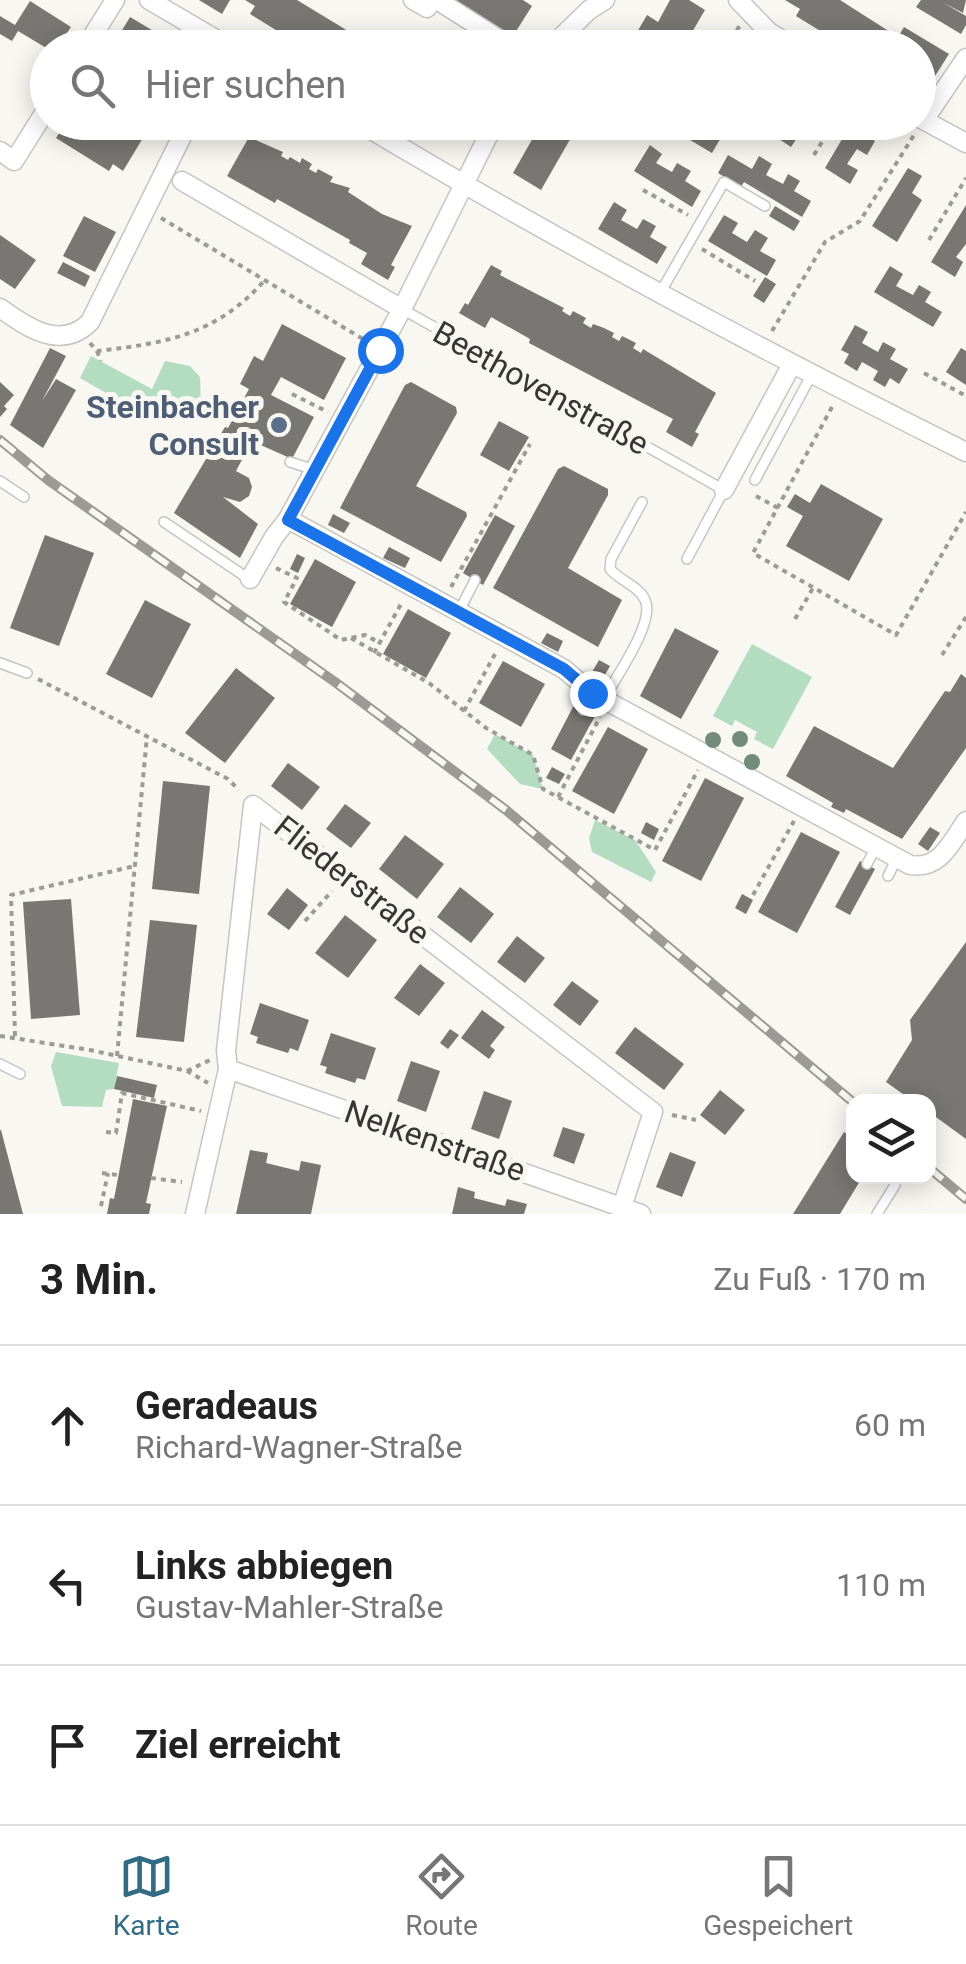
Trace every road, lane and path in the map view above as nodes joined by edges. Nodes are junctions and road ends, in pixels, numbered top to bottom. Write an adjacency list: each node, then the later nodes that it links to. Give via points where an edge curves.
1 (114, 0): 7 (street)
2 (149, 0): 8 (street)
3 (413, 0): 4 (street, via 427,8)
4 (434, 0): 9 (street)
5 (591, 3): 10 (street)
6 (743, 6): 11 (path); 12 (street)
7 (96, 30)
8 (199, 30)
9 (483, 30)
10 (566, 30)
11 (734, 30)
12 (766, 30)
13 (966, 58): 14 (street)
14 (936, 98)
15 (936, 127): 22 (street)
16 (30, 136): 23 (street, via 14,161)
17 (180, 140): 30 (street)
18 (388, 140): 27 (street)
19 (485, 140): 27 (street)
20 (823, 140): 24 (path)
21 (908, 140): 40 (path, via 860,221 825,242)
22 (966, 144)
23 (0, 150)
24 (814, 155)
25 (966, 178): 32 (path)
26 (182, 181): 38 (street, Beethovenstraße)
27 (462, 184): 36 (street); 38 (street)
28 (644, 190): 31 (path)
29 (765, 206): 31 (lane, via 724,182)
30 (146, 209): 34 (path); 39 (street)
31 (701, 222): 33 (lane)
32 (929, 240)
33 (689, 242): 35 (path); 36 (lane)
34 (265, 280): 41 (path); 42 (path, via 242,306 196,332)
35 (755, 281)
36 (660, 292): 40 (street)
37 (0, 308): 39 (street, via 49,334)
38 (402, 310): 41 (street); 57 (lane, Beethovenstraße)
39 (80, 332): 42 (path)
40 (762, 348): 44 (street)
41 (380, 350): 50 (street)
42 (96, 351): 43 (path)
43 (100, 361)
44 (792, 364): 46 (street); 57 (street)
45 (924, 373): 49 (path)
46 (812, 374): 47 (street); 55 (lane)
47 (842, 389): 52 (street); 68 (path, via 753,553)
48 (292, 394): 50 (path)
49 (966, 396)
50 (342, 419): 54 (street)
51 (530, 444): 69 (path)
52 (966, 452)
53 (290, 462): 54 (lane)
54 (315, 470): 61 (street)
55 (754, 480)
56 (0, 481): 58 (lane)
57 (724, 490): 63 (lane)
58 (24, 497)
59 (642, 502): 79 (lane, via 610,569 644,598 645,625)
60 (966, 512): 68 (path, via 896,635)
61 (288, 520): 64 (street); 67 (street)
62 (164, 522): 65 (lane)
63 (686, 559)
64 (260, 560): 65 (street); 73 (path, via 297,578 284,602 341,640)
65 (250, 579)
66 (475, 580): 69 (lane)
67 (410, 587): 69 (street); 74 (path)
68 (813, 588): 71 (path)
69 (450, 608): 72 (street)
70 (966, 617): 76 (path)
71 (795, 620)
72 (504, 637): 79 (street, via 564,669); 80 (path)
73 (351, 638): 74 (path, via 365,635); 75 (path)
74 (380, 643): 75 (path)
75 (374, 654): 80 (path)
76 (942, 655)
77 (0, 664): 78 (lane)
78 (28, 674): 81 (path)
79 (597, 701): 82 (street); 83 (path)
80 (464, 711): 83 (path, via 533,755 544,789)
81 (146, 736): 84 (path, via 228,780); 90 (path)
82 (706, 755): 83 (path, via 655,850); 85 (street)
83 (558, 797)
84 (253, 804): 91 (street, Fliederstraße); 99 (street, Fliederstraße)
85 (802, 807): 87 (street); 93 (path)
86 (966, 821): 88 (street, via 937,862 924,867)
87 (876, 847): 88 (street); 89 (lane)
88 (898, 858): 92 (lane)
89 (867, 864)
90 (135, 866): 96 (path, via 11,895); 97 (path)
91 (345, 875): 94 (path); 102 (street, Fliederstraße)
92 (888, 876)
93 (753, 896)
94 (305, 921)
95 (0, 1036): 96 (path)
96 (15, 1036): 97 (path)
97 (117, 1056): 101 (path, via 187,1071)
98 (0, 1064): 100 (lane)
99 (228, 1069): 101 (street, Fliederstraße); 111 (street, Nelkenstraße)
100 (20, 1074)
101 (220, 1090): 103 (street, Fliederstraße)
102 (653, 1112): 104 (path); 111 (street)
103 (216, 1114): 105 (path, via 122,1093 116,1132); 108 (street, Fliederstraße)
104 (696, 1120)
105 (106, 1132)
106 (118, 1174): 110 (path, via 105,1173)
107 (151, 1178): 108 (path)
108 (202, 1184): 112 (street, Fliederstraße)
109 (896, 1185): 114 (lane)
110 (102, 1206)
111 (622, 1206): 113 (street, Nelkenstraße)
112 (196, 1214)
113 (641, 1214)
114 (877, 1214)

